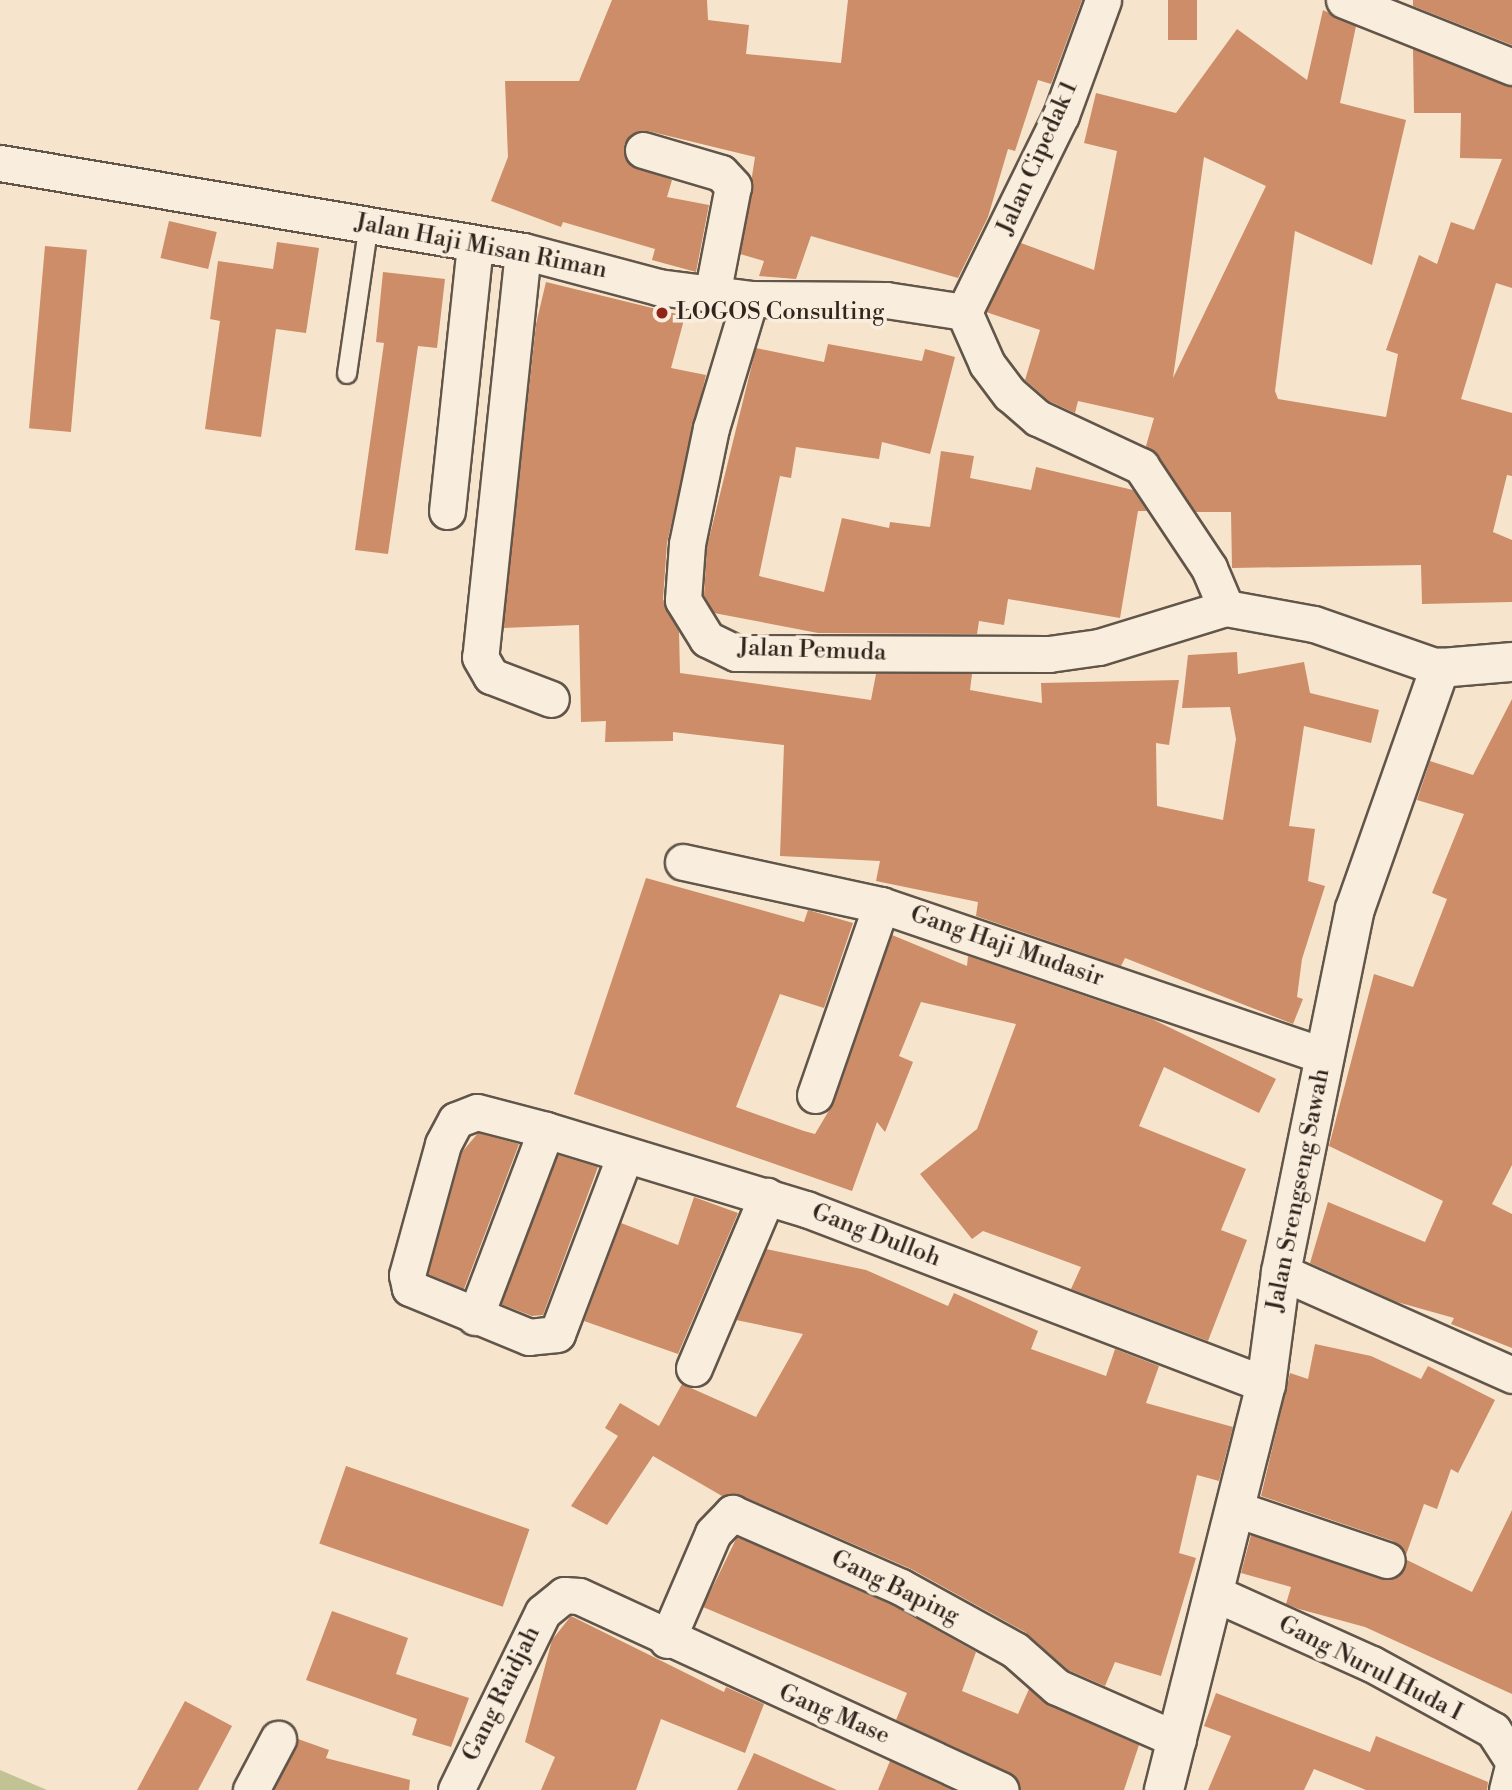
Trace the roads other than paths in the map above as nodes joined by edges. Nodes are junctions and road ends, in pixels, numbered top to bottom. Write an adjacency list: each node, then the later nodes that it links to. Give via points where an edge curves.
1 (1103, 0): 11 (street, Jalan Cipedak 1, via 1061,115)
2 (1344, 0): 3 (street)
3 (1512, 67)
4 (643, 150): 9 (street, via 721,173 733,186)
5 (0, 163): 6 (street, Jalan Haji Misan Riman)
6 (369, 224): 7 (street, Jalan Haji Misan Riman); 12 (lane)
7 (475, 243): 8 (street, Jalan Haji Misan Riman); 13 (street)
8 (523, 251): 9 (street, Jalan Haji Misan Riman, via 658,287); 17 (street, via 480,657 491,676)
9 (712, 295): 10 (street, Jalan Haji Misan Riman)
10 (750, 299): 11 (street, Jalan Haji Misan Riman, via 886,300); 14 (street, Jalan Pemuda, via 711,428 687,544 683,600 707,639 736,653 1049,654 1099,647)
11 (964, 312): 14 (street, via 987,365 1010,394 1038,418 1141,466 1209,568)
12 (347, 374)
13 (447, 510)
14 (1226, 608): 16 (street, Jalan Pemuda, via 1314,624)
15 (1512, 662): 16 (street)
16 (1440, 668): 20 (street, Jalan Srengseng Sawah, via 1355,909)
17 (551, 699)
18 (683, 862): 19 (street, Gang Haji Mudasir)
19 (881, 905): 20 (street, Gang Haji Mudasir); 21 (street)
20 (1324, 1056): 25 (street, Jalan Srengseng Sawah)
21 (815, 1095)
22 (546, 1130): 23 (street, Gang Dulloh); 26 (street); 26 (street, Gang Dulloh, via 477,1112 456,1120 443,1144 407,1275 417,1296)
23 (625, 1154): 24 (street, Gang Dulloh); 26 (street, via 557,1334 528,1337)
24 (767, 1196): 27 (street); 29 (street, Gang Dulloh)
25 (1281, 1272): 28 (street); 29 (street, Jalan Srengseng Sawah)
26 (475, 1318)
27 (694, 1368)
28 (1512, 1375)
29 (1266, 1385): 30 (street, Jalan Srengseng Sawah)
30 (1236, 1509): 31 (street); 32 (street, Jalan Srengseng Sawah)
31 (1387, 1560)
32 (1216, 1594): 35 (street, Jalan Srengseng Sawah); 36 (street, Gang Nurul Huda I, via 1372,1664 1493,1730)
33 (667, 1640): 35 (street, Gang Baping, via 713,1533 732,1513 901,1587 1015,1650 1057,1687); 39 (street, Gang Raidjah, via 579,1596 564,1595 543,1612); 40 (street, Gang Mase)
34 (278, 1740): 38 (street)
35 (1178, 1740): 41 (street, Jalan Srengseng Sawah)
36 (1512, 1759)
37 (1512, 1770): 42 (street)
38 (251, 1790)
39 (456, 1790)
40 (1000, 1790)
41 (1164, 1790)
42 (1507, 1790)

